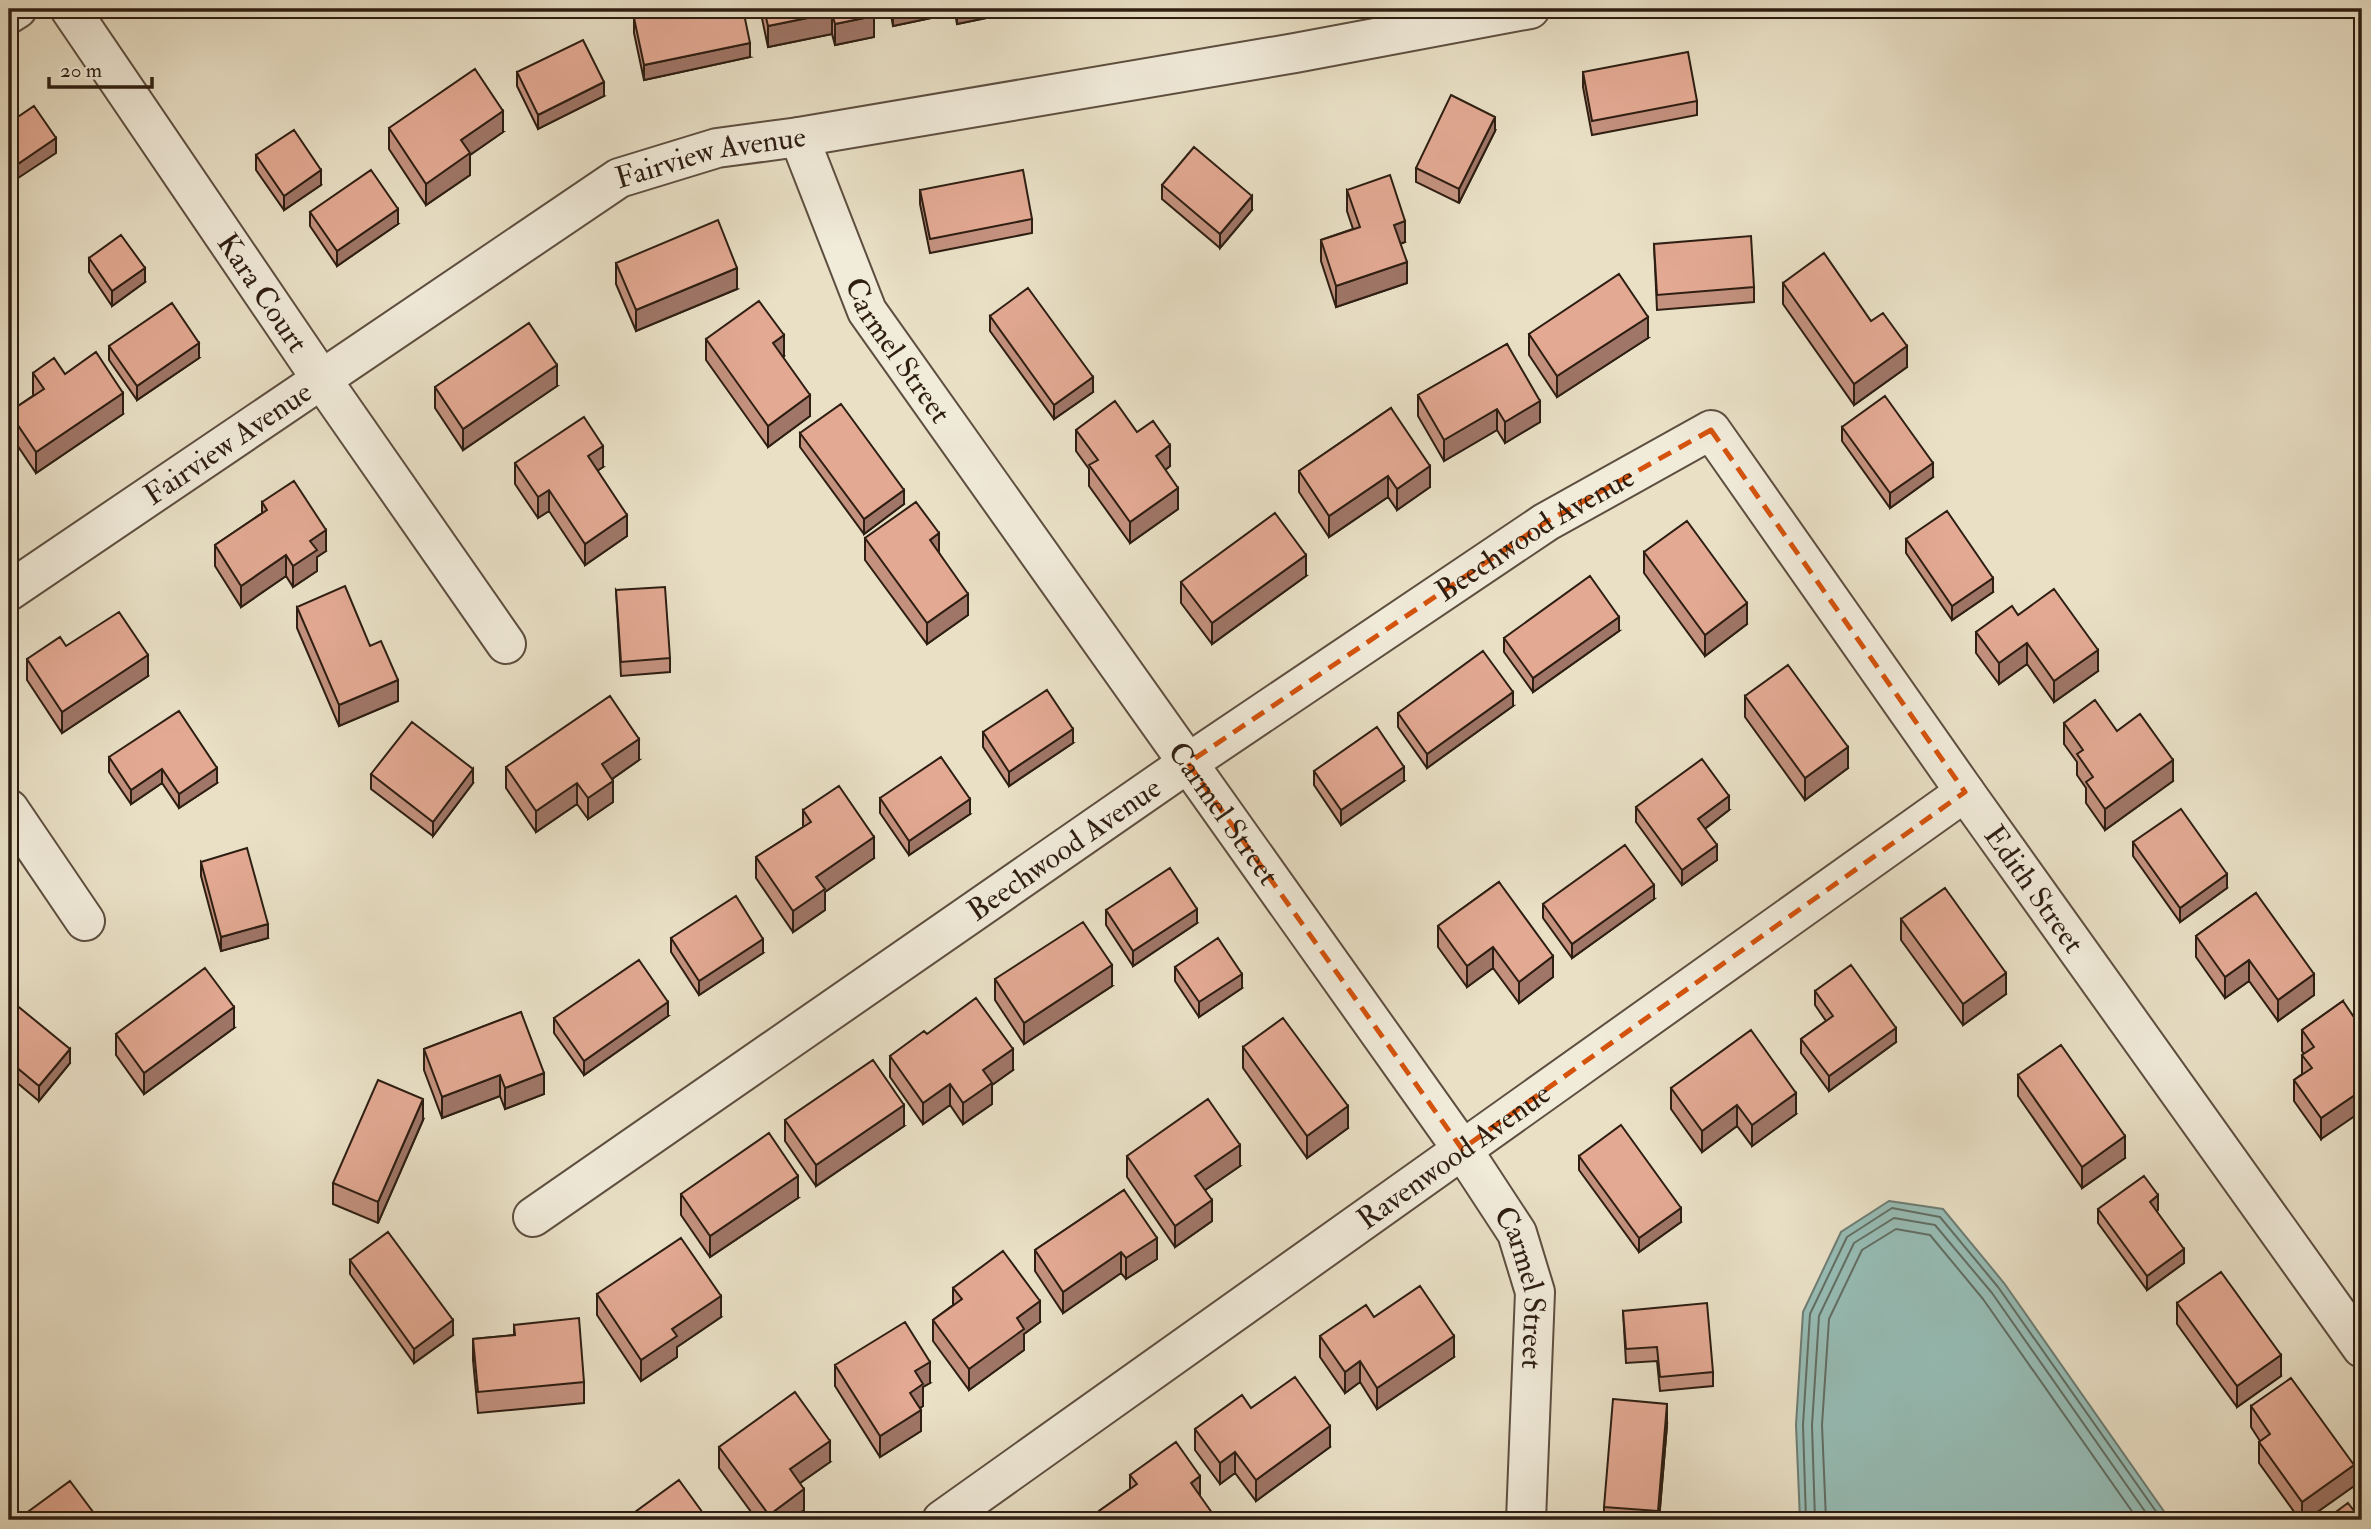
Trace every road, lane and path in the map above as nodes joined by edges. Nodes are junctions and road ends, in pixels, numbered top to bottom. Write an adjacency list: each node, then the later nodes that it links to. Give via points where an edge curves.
1 (17, 9): 4 (street)
2 (70, 9): 6 (street, Kara Court)
3 (1530, 9): 5 (street, Fairview Avenue)
4 (9, 14)
5 (799, 137): 6 (street, Fairview Avenue, via 717,148 619,178); 10 (street, Carmel Street, via 867,311)
6 (322, 380): 8 (street, Fairview Avenue); 9 (street, Kara Court)
7 (1711, 430): 10 (street, Beechwood Avenue, via 1546,522); 11 (street, Edith Street)
8 (9, 591)
9 (506, 644)
10 (1188, 763): 14 (street, Carmel Street); 15 (street, Beechwood Avenue)
11 (1965, 792): 14 (street, Ravenwood Avenue); 16 (street, Edith Street)
12 (9, 809): 13 (street)
13 (85, 920)
14 (1462, 1149): 17 (street, Ravenwood Avenue); 18 (street, Carmel Street, via 1517,1233 1535,1292)
15 (533, 1217)
16 (2362, 1348)
17 (942, 1520)
18 (1526, 1520)

